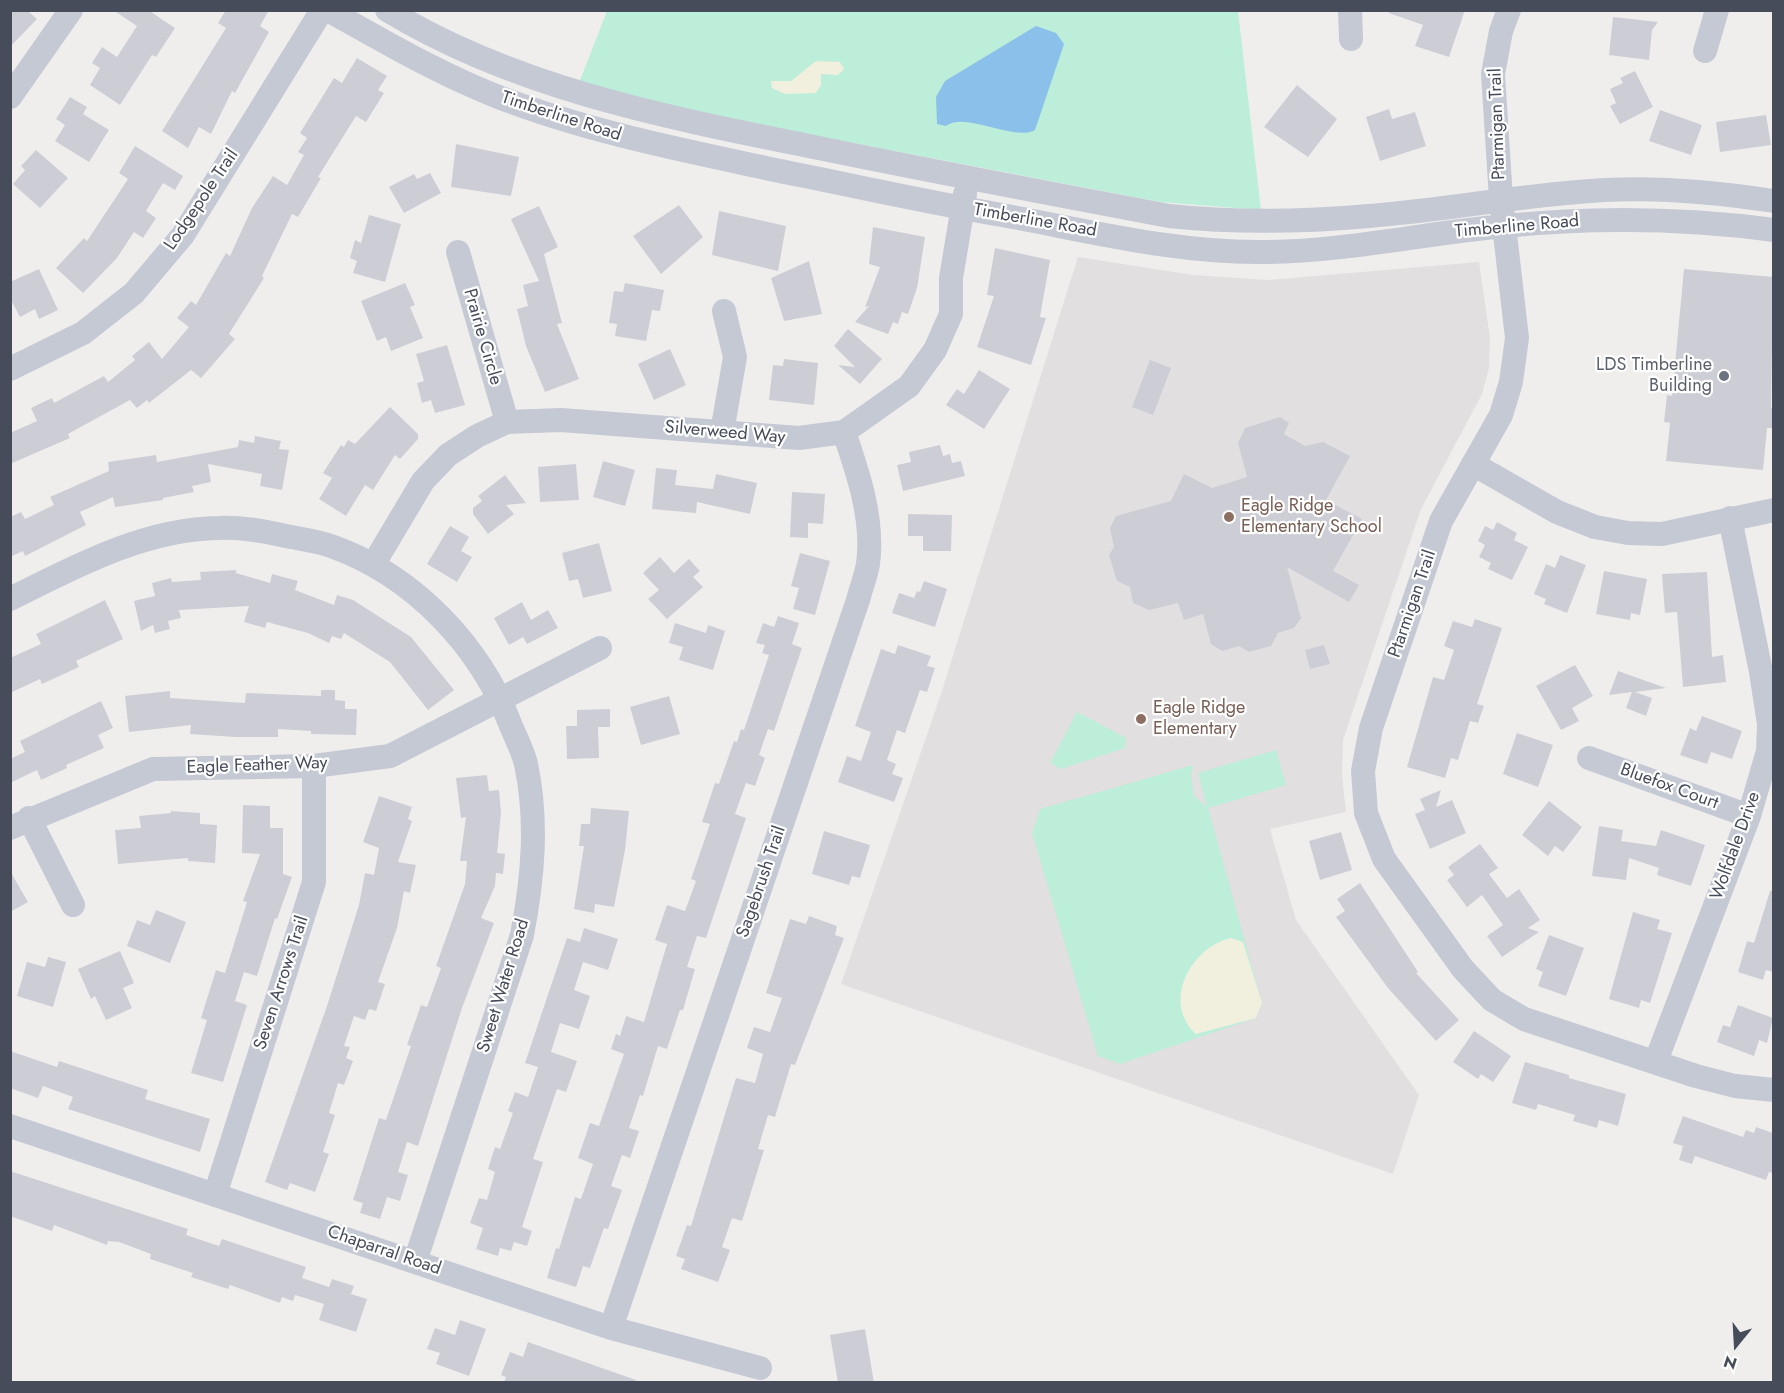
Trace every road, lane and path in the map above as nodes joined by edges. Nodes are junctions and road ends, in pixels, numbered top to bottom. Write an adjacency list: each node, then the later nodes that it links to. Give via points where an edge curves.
1 (71, 10): 10 (street)
2 (322, 10): 19 (street, Lodgepole Trail, via 183,235 134,293 83,333)
3 (328, 10): 14 (street, Timberline Road, via 431,67 497,97 567,122 647,143)
4 (387, 10): 11 (street, Timberline Road, via 510,70 575,92 672,118)
5 (1350, 10): 8 (street)
6 (1509, 10): 12 (street, Ptarmigan Trail, via 1494,74)
7 (1717, 10): 9 (street)
8 (1351, 39)
9 (1705, 51)
10 (10, 97)
11 (968, 178): 12 (street, Timberline Road, via 1169,216 1224,222 1371,216); 14 (street, Silverweed Way)
12 (1500, 199): 13 (street, Timberline Road, via 1607,190 1734,195); 15 (street, Ptarmigan Trail)
13 (1773, 201)
14 (963, 208): 15 (street, Timberline Road, via 1216,251 1329,249); 22 (street, Silverweed Way, via 951,278 951,314 935,350 909,386)
15 (1505, 226): 16 (street, Timberline Road, via 1669,220); 23 (street, Ptarmigan Trail, via 1517,338 1512,382 1501,415)
16 (1773, 230)
17 (458, 252): 20 (street, Prairie Circle)
18 (724, 311): 21 (street, via 735,357)
19 (10, 369)
20 (507, 422): 21 (street, Silverweed Way, via 561,420); 26 (street, Silverweed Way, via 448,455 423,481)
21 (722, 432): 22 (street, Silverweed Way, via 799,438)
22 (844, 432): 40 (street, Sagebrush Trail, via 861,481 868,563)
23 (1473, 464): 25 (street, via 1557,512 1595,527 1662,534); 35 (street, Ptarmigan Trail, via 1441,521 1371,728 1363,771 1366,813 1384,859 1463,969 1492,1000 1524,1019)
24 (1773, 510): 25 (street)
25 (1730, 518): 32 (street, Wolfdale Drive, via 1769,724 1768,751)
26 (373, 565): 27 (street, Sweet Water Road, via 330,546 257,530 218,528 145,539 80,564); 29 (street, Sweet Water Road, via 417,594 445,621 481,665)
27 (10, 599)
28 (600, 648): 29 (street, Eagle Feather Way)
29 (501, 699): 31 (street, Eagle Feather Way, via 390,756); 39 (street, Sweet Water Road, via 525,762 531,795 535,830 528,901 522,935)
30 (1589, 758): 32 (street, Bluefox Court)
31 (314, 766): 33 (street, Eagle Feather Way, via 153,769); 38 (street, Seven Arrows Trail, via 314,882)
32 (1749, 816): 35 (street, Wolfdale Drive)
33 (20, 823): 34 (street)
34 (74, 906)
35 (1656, 1061): 36 (street, Ptarmigan Trail, via 1735,1086)
36 (1773, 1090)
37 (10, 1126): 38 (street, Chaparral Road)
38 (215, 1195): 39 (street, Chaparral Road)
39 (415, 1262): 40 (street, Chaparral Road)
40 (611, 1328): 41 (street, Chaparral Road)
41 (759, 1368)

